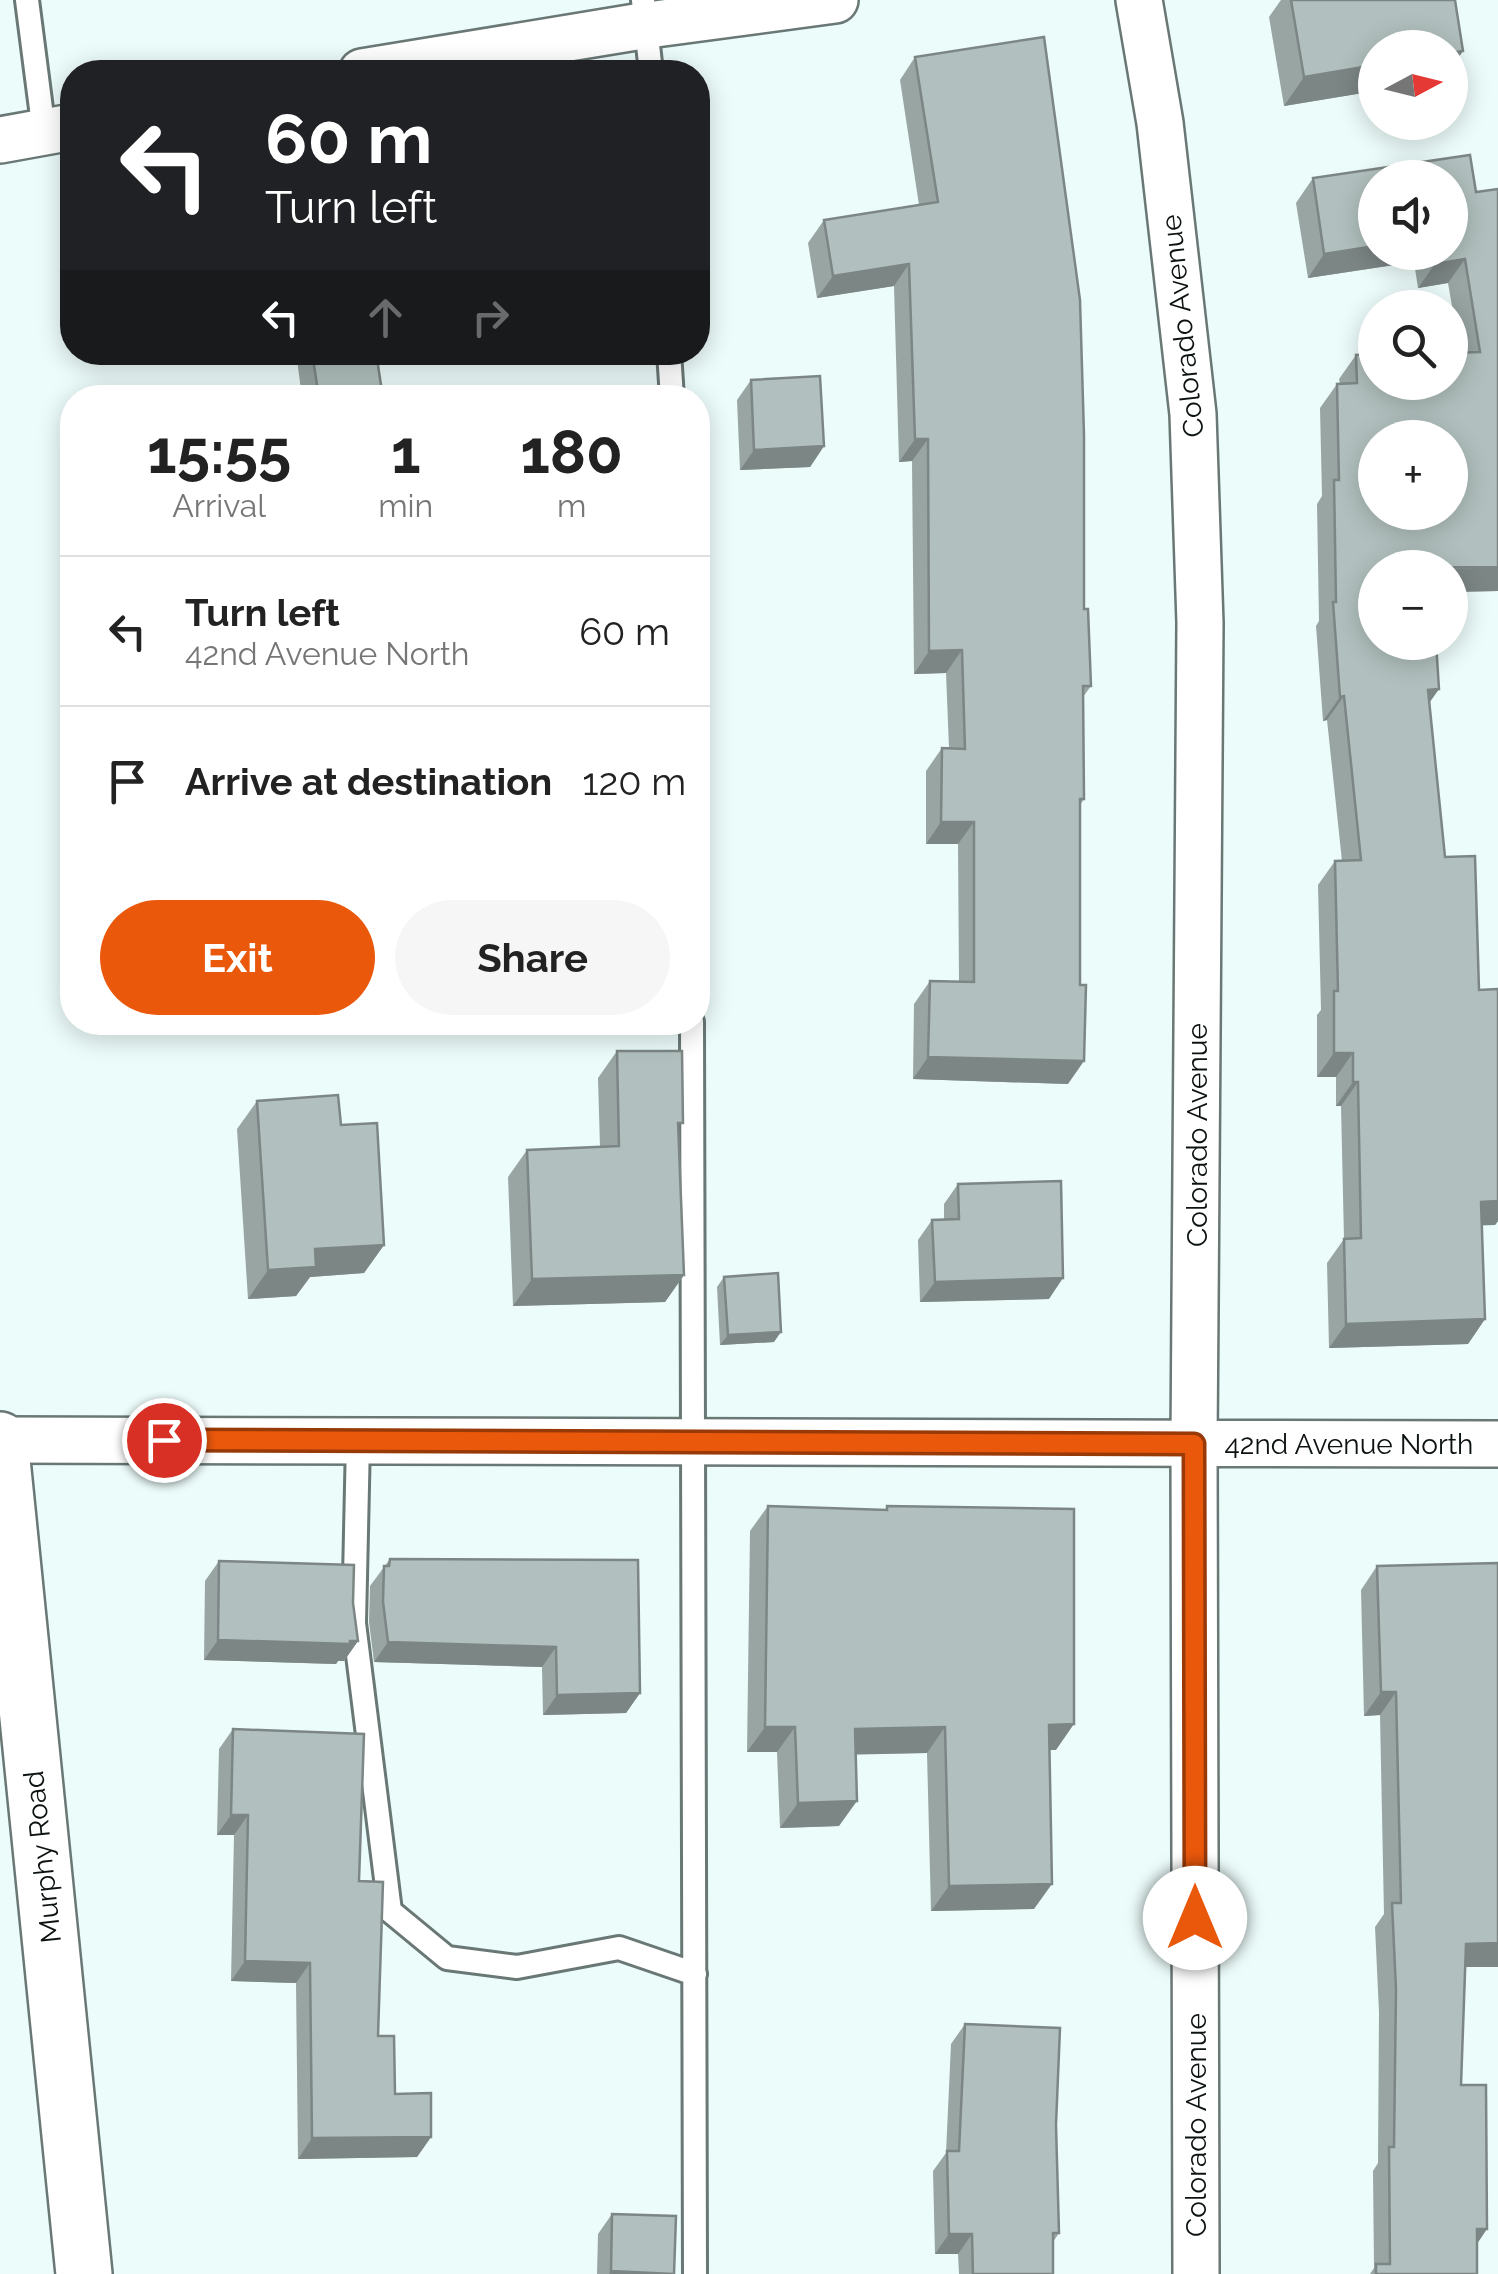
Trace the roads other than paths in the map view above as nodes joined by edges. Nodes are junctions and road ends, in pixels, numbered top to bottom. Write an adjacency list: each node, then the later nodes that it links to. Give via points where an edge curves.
1 (27, 0): 7 (lane)
2 (835, 0): 4 (street)
3 (1139, 0): 13 (street, Colorado Avenue, via 1160,123 1194,433 1200,623)
4 (645, 13): 5 (street); 6 (lane)
5 (420, 60)
6 (650, 60)
7 (58, 129): 8 (street)
8 (0, 140)
9 (692, 1035): 12 (lane)
10 (0, 1440): 11 (street, 42nd Avenue North); 16 (main road, Murphy Road)
11 (358, 1441): 12 (street, 42nd Avenue North); 15 (lane, via 354,1624 390,1912 447,1958 517,1968 619,1948)
12 (695, 1442): 13 (street, 42nd Avenue North); 15 (lane)
13 (1194, 1444): 14 (street, 42nd Avenue North); 18 (street, Colorado Avenue)
14 (1498, 1444)
15 (694, 1974): 17 (lane)
16 (84, 2274)
17 (695, 2274)
18 (1196, 2274)

